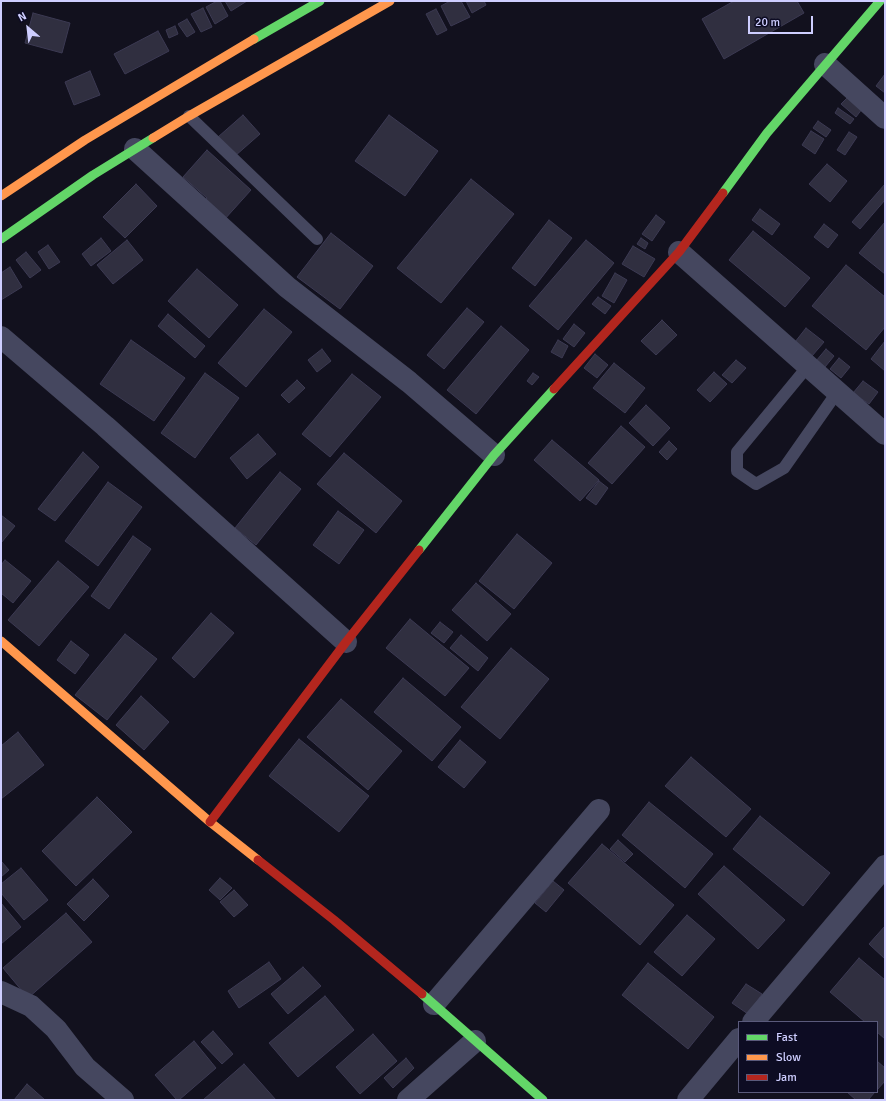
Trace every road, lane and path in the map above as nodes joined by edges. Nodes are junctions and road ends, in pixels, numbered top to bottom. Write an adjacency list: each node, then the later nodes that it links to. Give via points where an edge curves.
1 (320, 1): 8 (street, via 98,132)
2 (390, 1): 5 (street)
3 (880, 1): 4 (street)
4 (825, 64): 6 (street); 11 (street, via 768,133)
5 (189, 116): 7 (street); 10 (lane)
6 (885, 118)
7 (135, 149): 9 (street); 16 (street, via 288,287 409,382)
8 (1, 196)
9 (1, 239)
10 (318, 239)
11 (679, 252): 13 (street); 16 (street)
12 (1, 337): 18 (street, via 105,426)
13 (808, 366): 14 (street); 14 (lane, via 737,452 736,471 756,484 784,468)
14 (838, 391): 15 (street)
15 (885, 434)
16 (494, 455): 18 (street)
17 (1, 642): 20 (street)
18 (346, 642): 20 (street)
19 (598, 810): 23 (street)
20 (210, 822): 23 (street, via 334,920)
21 (885, 866): 24 (street)
22 (1, 992): 27 (street, via 31,1006 56,1029 86,1067)
23 (434, 1004): 26 (street)
24 (755, 1021)
25 (738, 1040): 30 (street)
26 (475, 1041): 28 (street); 29 (street)
27 (123, 1100)
28 (408, 1100)
29 (543, 1100)
30 (688, 1100)

